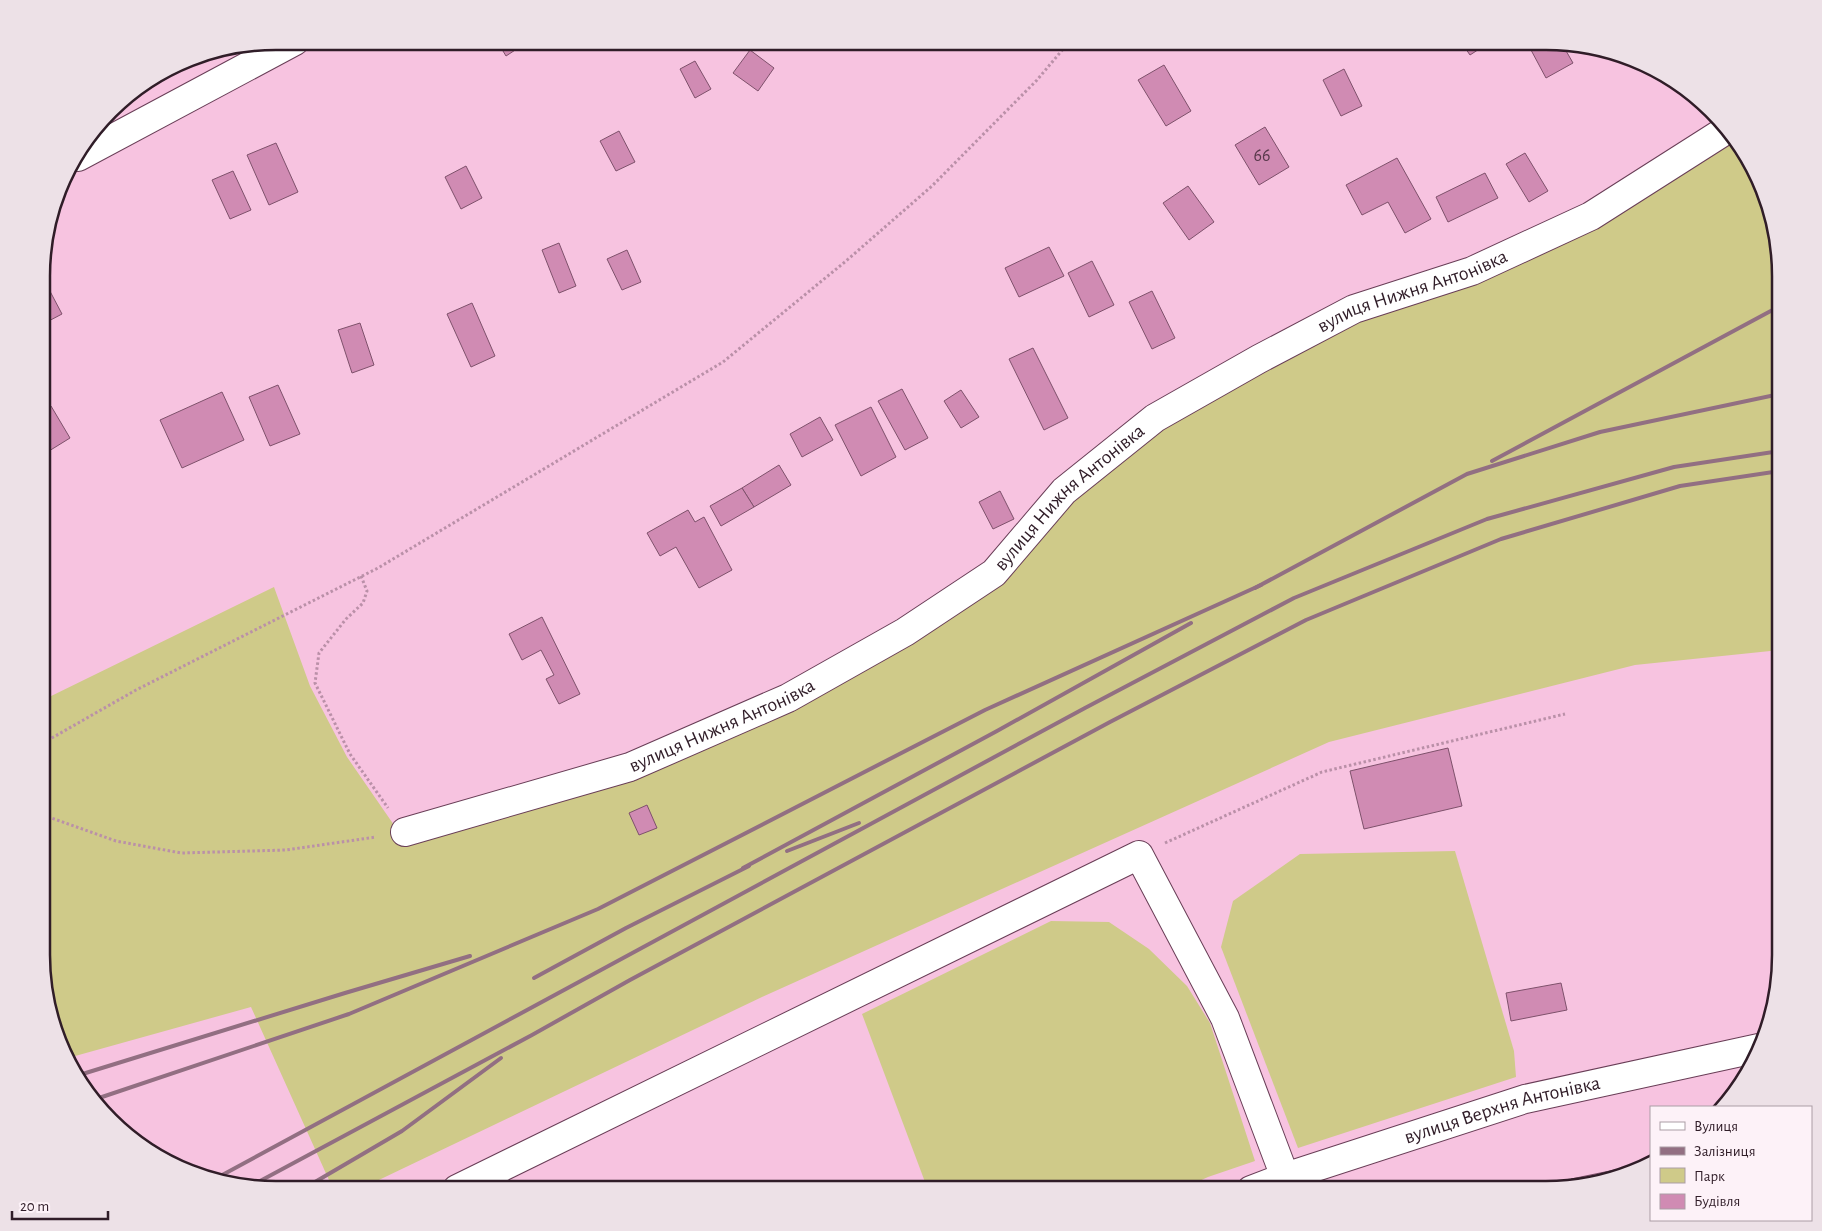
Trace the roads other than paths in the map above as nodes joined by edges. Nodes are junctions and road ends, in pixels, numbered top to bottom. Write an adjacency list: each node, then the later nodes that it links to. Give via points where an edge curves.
1 (278, 50): 3 (street)
2 (1721, 133): 4 (street, вулиця Нижня Антонівка, via 1591,216 1472,272 1354,309 1154,418 1064,491 994,573 905,632 788,698 630,767)
3 (88, 151)
4 (405, 832)
5 (1751, 1050): 6 (street, вулиця Верхня Антонівка, via 1525,1099)
6 (1285, 1177): 7 (street, via 1225,1018 1139,855); 8 (street, вулиця Верхня Антонівка)
7 (473, 1181)
8 (1275, 1181)

